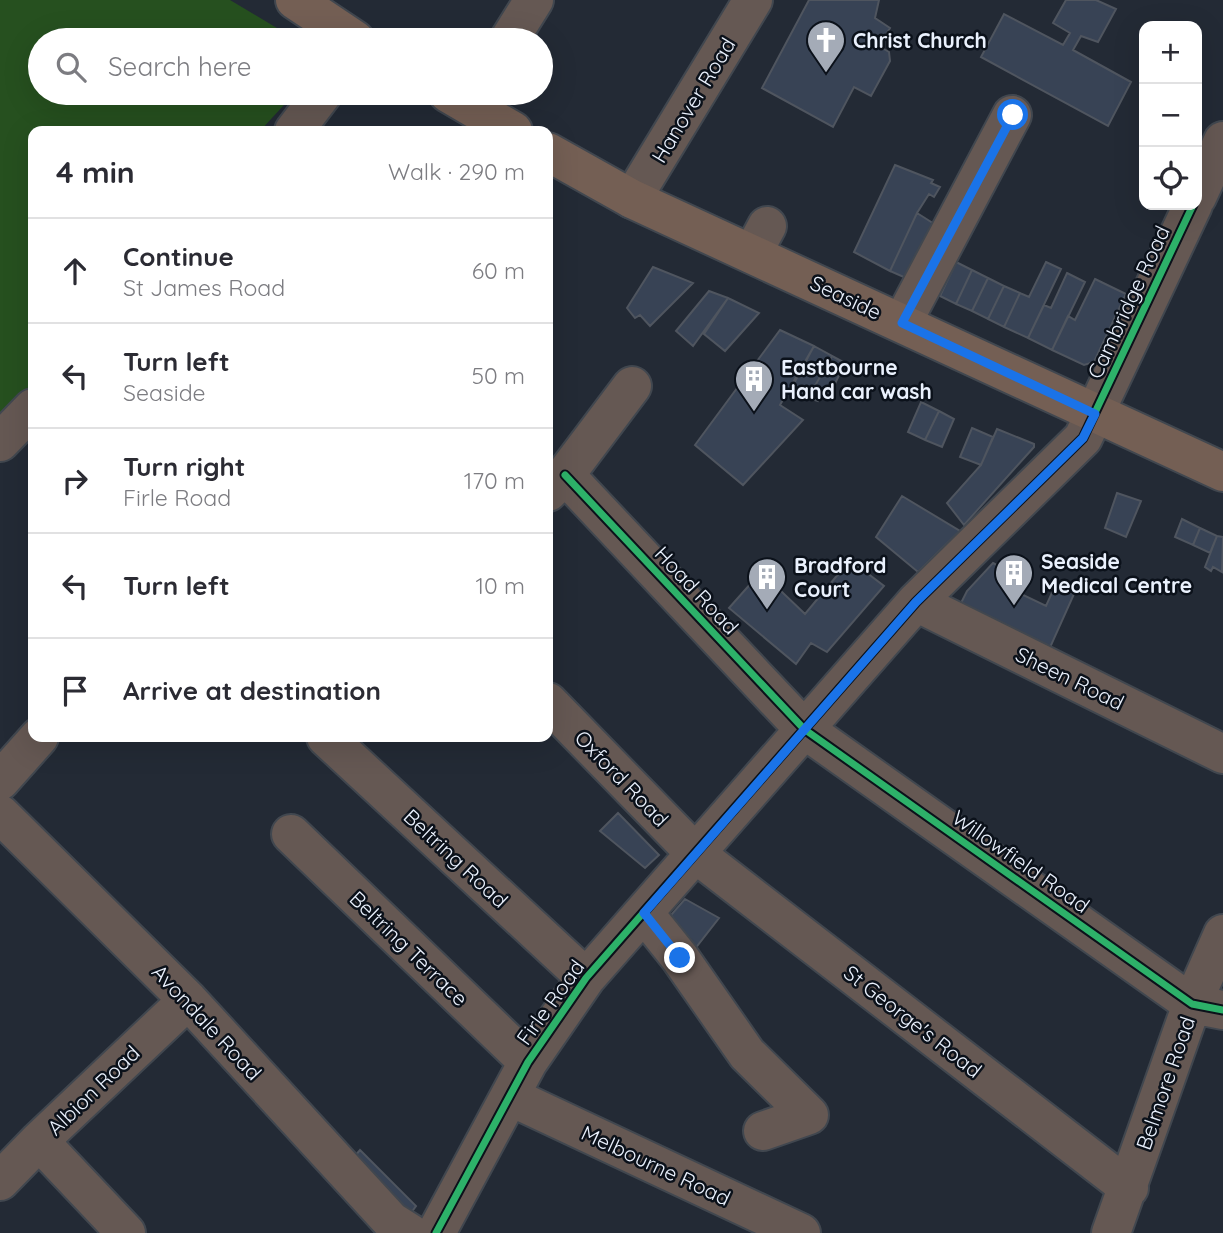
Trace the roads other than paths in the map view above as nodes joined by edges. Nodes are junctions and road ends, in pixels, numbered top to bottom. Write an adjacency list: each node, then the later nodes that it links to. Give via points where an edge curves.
1 (295, 0): 4 (main road)
2 (534, 0): 5 (street)
3 (753, 0): 14 (street, Hanover Road)
4 (337, 28)
5 (516, 28)
6 (314, 105): 9 (street)
7 (476, 105): 10 (main road)
8 (1013, 115): 16 (street)
9 (298, 126)
10 (506, 126)
11 (1223, 141): 13 (street)
12 (553, 155): 14 (main road, Seaside)
13 (1202, 186)
14 (632, 199): 16 (main road, Seaside, via 759,240)
15 (1191, 210): 19 (street, Cambridge Road)
16 (902, 323): 19 (main road, Seaside)
17 (632, 386): 22 (street)
18 (28, 413): 20 (street)
19 (1095, 414): 21 (main road, Seaside); 23 (street, Firle Road, via 1083,438)
20 (0, 442)
21 (1223, 472)
22 (556, 484): 25 (street, Hoad Road)
23 (916, 602): 25 (street, Firle Road); 28 (street, Sheen Road)
24 (553, 707): 32 (street, Oxford Road)
25 (804, 729): 32 (street, Firle Road); 37 (street, Willowfield Road)
26 (35, 742): 29 (street)
27 (331, 742): 35 (street, Beltring Road)
28 (1223, 754)
29 (0, 781)
30 (0, 814): 36 (street, Avondale Road)
31 (291, 834): 38 (street, Beltring Terrace)
32 (696, 854): 33 (street, Firle Road); 43 (street, St George's Road)
33 (644, 913): 35 (street, Firle Road); 40 (street, via 747,1055 809,1115)
34 (1223, 934): 37 (street, Belmore Road)
35 (586, 978): 38 (street, Firle Road)
36 (188, 1000): 41 (street, Albion Road); 45 (street, Avondale Road, via 391,1221)
37 (1208, 1007): 43 (street, Belmore Road)
38 (528, 1062): 39 (street, Firle Road)
39 (511, 1097): 46 (street, Firle Road); 47 (street, Melbourne Road)
40 (763, 1131)
41 (39, 1142): 42 (street, Albion Road); 44 (street)
42 (0, 1181)
43 (1129, 1188): 48 (street, Belmore Road)
44 (126, 1233)
45 (410, 1233)
46 (436, 1233)
47 (801, 1233)
48 (1111, 1233)

